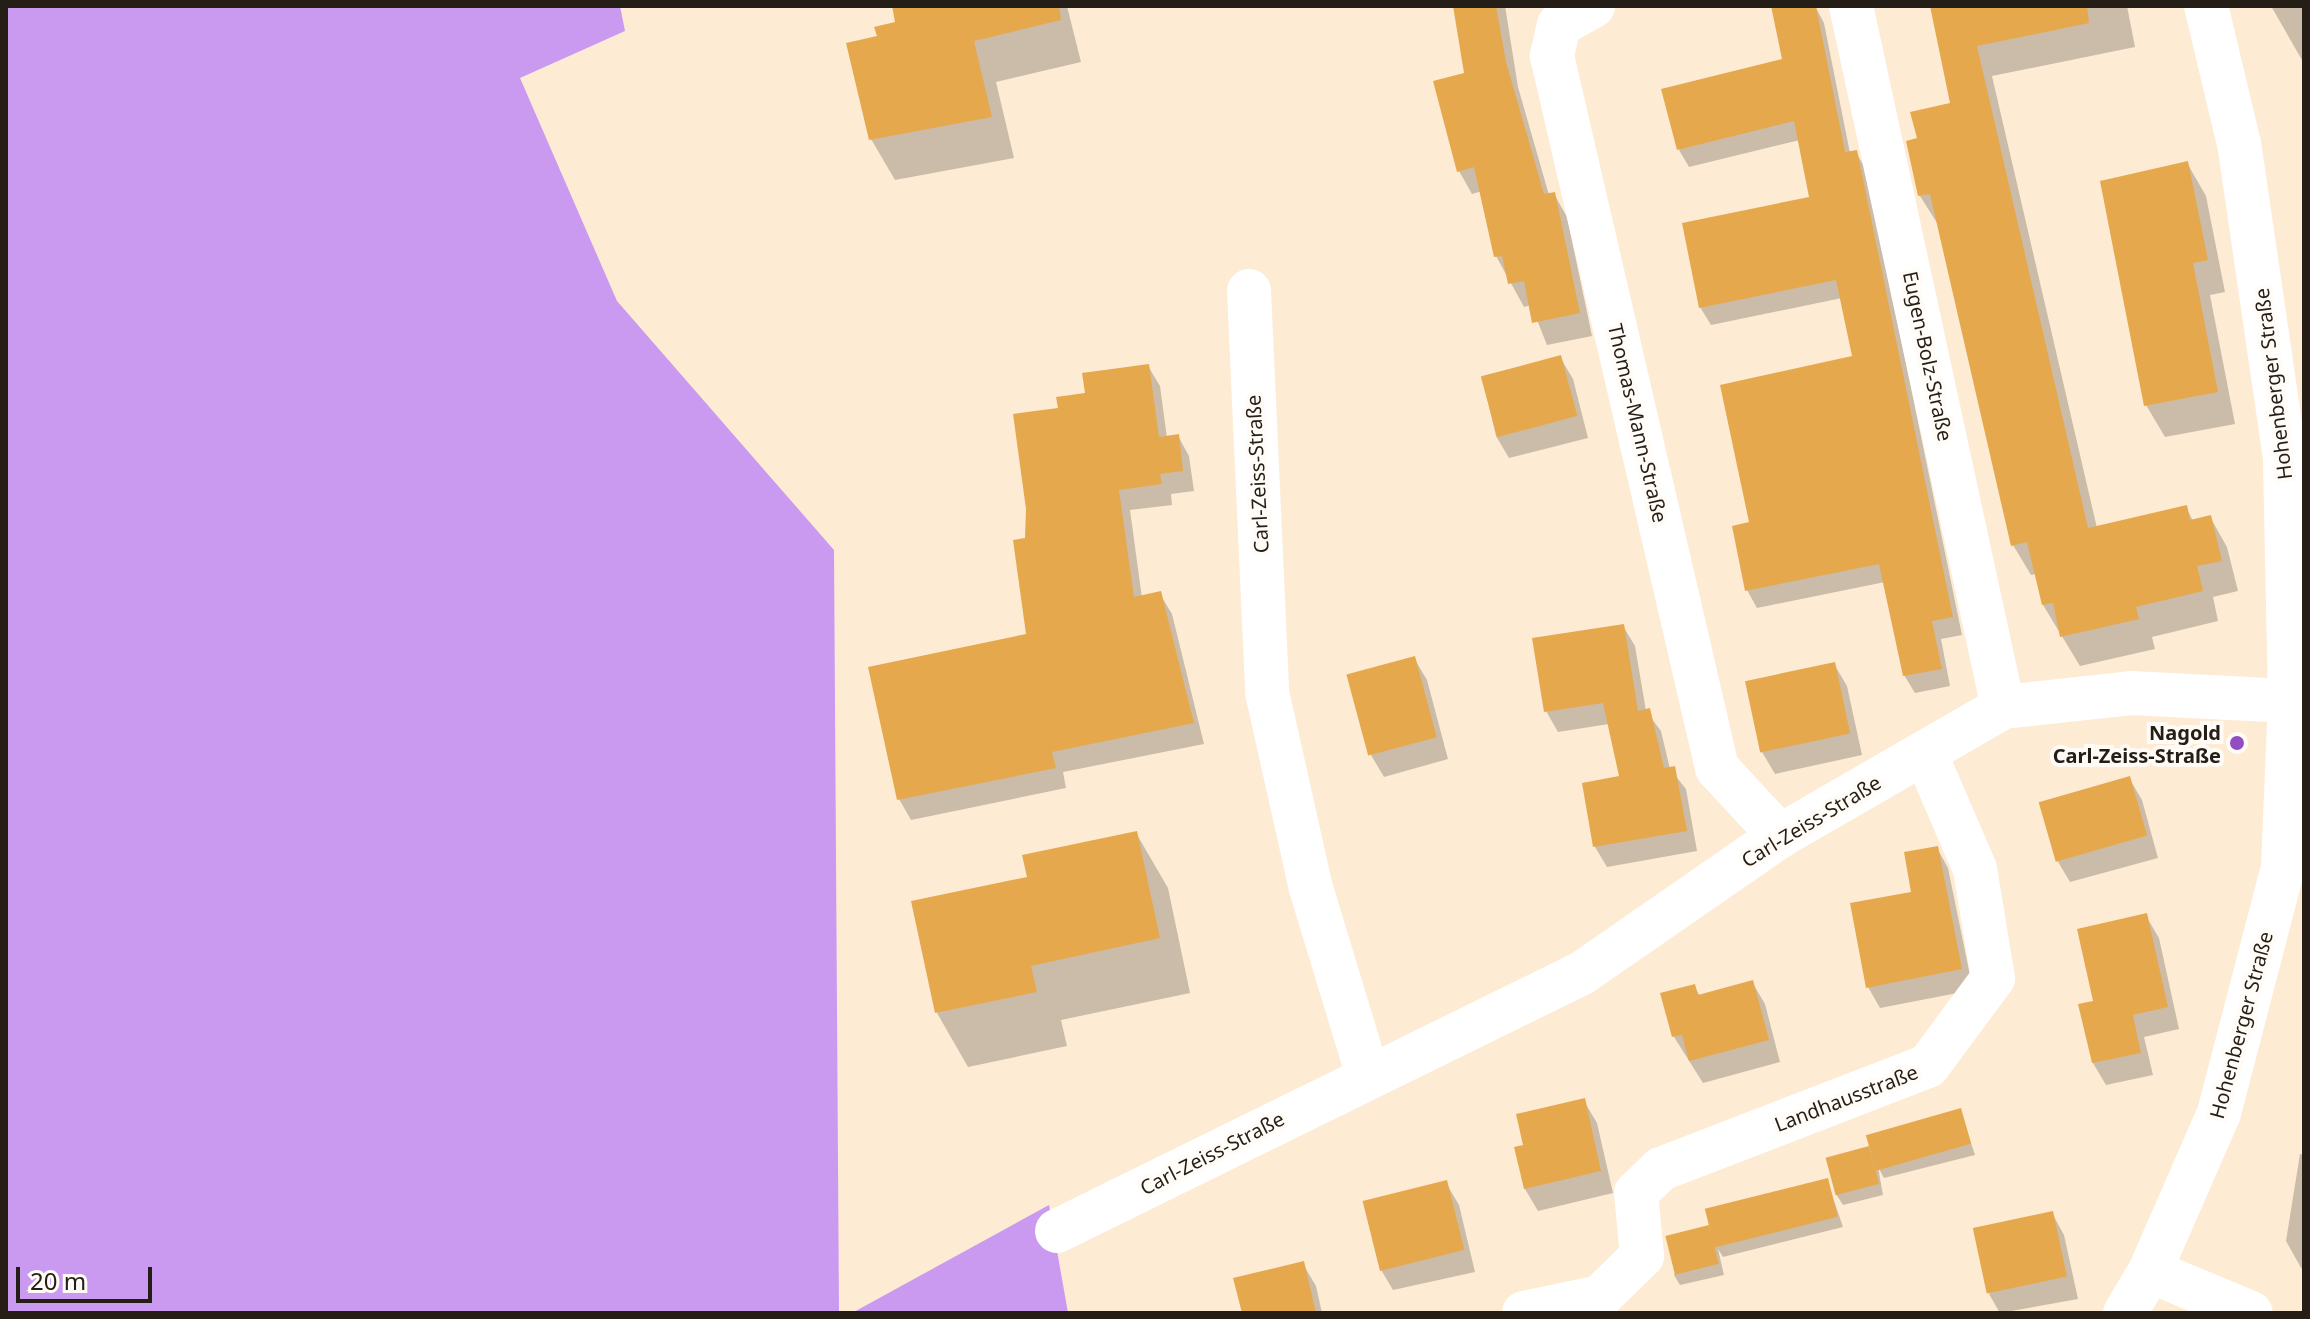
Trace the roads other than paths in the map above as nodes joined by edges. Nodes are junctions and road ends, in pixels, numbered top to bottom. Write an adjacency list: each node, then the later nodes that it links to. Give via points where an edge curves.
1 (1593, 6): 9 (street, Thomas-Mann-Straße, via 1559,25 1552,56 1717,768)
2 (1851, 6): 7 (street, Eugen-Bolz-Straße)
3 (2206, 6): 5 (street, Hohenberger Straße)
4 (1249, 291): 11 (street, Carl-Zeiss-Straße, via 1267,692 1310,885)
5 (2291, 394): 6 (street, Hohenberger Straße, via 2285,458)
6 (2290, 701): 7 (street, Carl-Zeiss-Straße, via 2131,693); 10 (street, Hohenberger Straße)
7 (2003, 707): 8 (street, Carl-Zeiss-Straße)
8 (1925, 753): 9 (street, Carl-Zeiss-Straße); 14 (street, Landhausstraße, via 1975,869 1993,978 1928,1066 1661,1169 1636,1193 1642,1256 1600,1297)
9 (1780, 836): 11 (street, Carl-Zeiss-Straße, via 1582,973)
10 (2294, 870): 13 (street, Hohenberger Straße, via 2219,1113)
11 (1368, 1076): 12 (street, Carl-Zeiss-Straße)
12 (1057, 1231)
13 (2150, 1271): 15 (street, Hohenberger Straße); 16 (street)
14 (1524, 1313)
15 (2125, 1313)
16 (2251, 1313)

